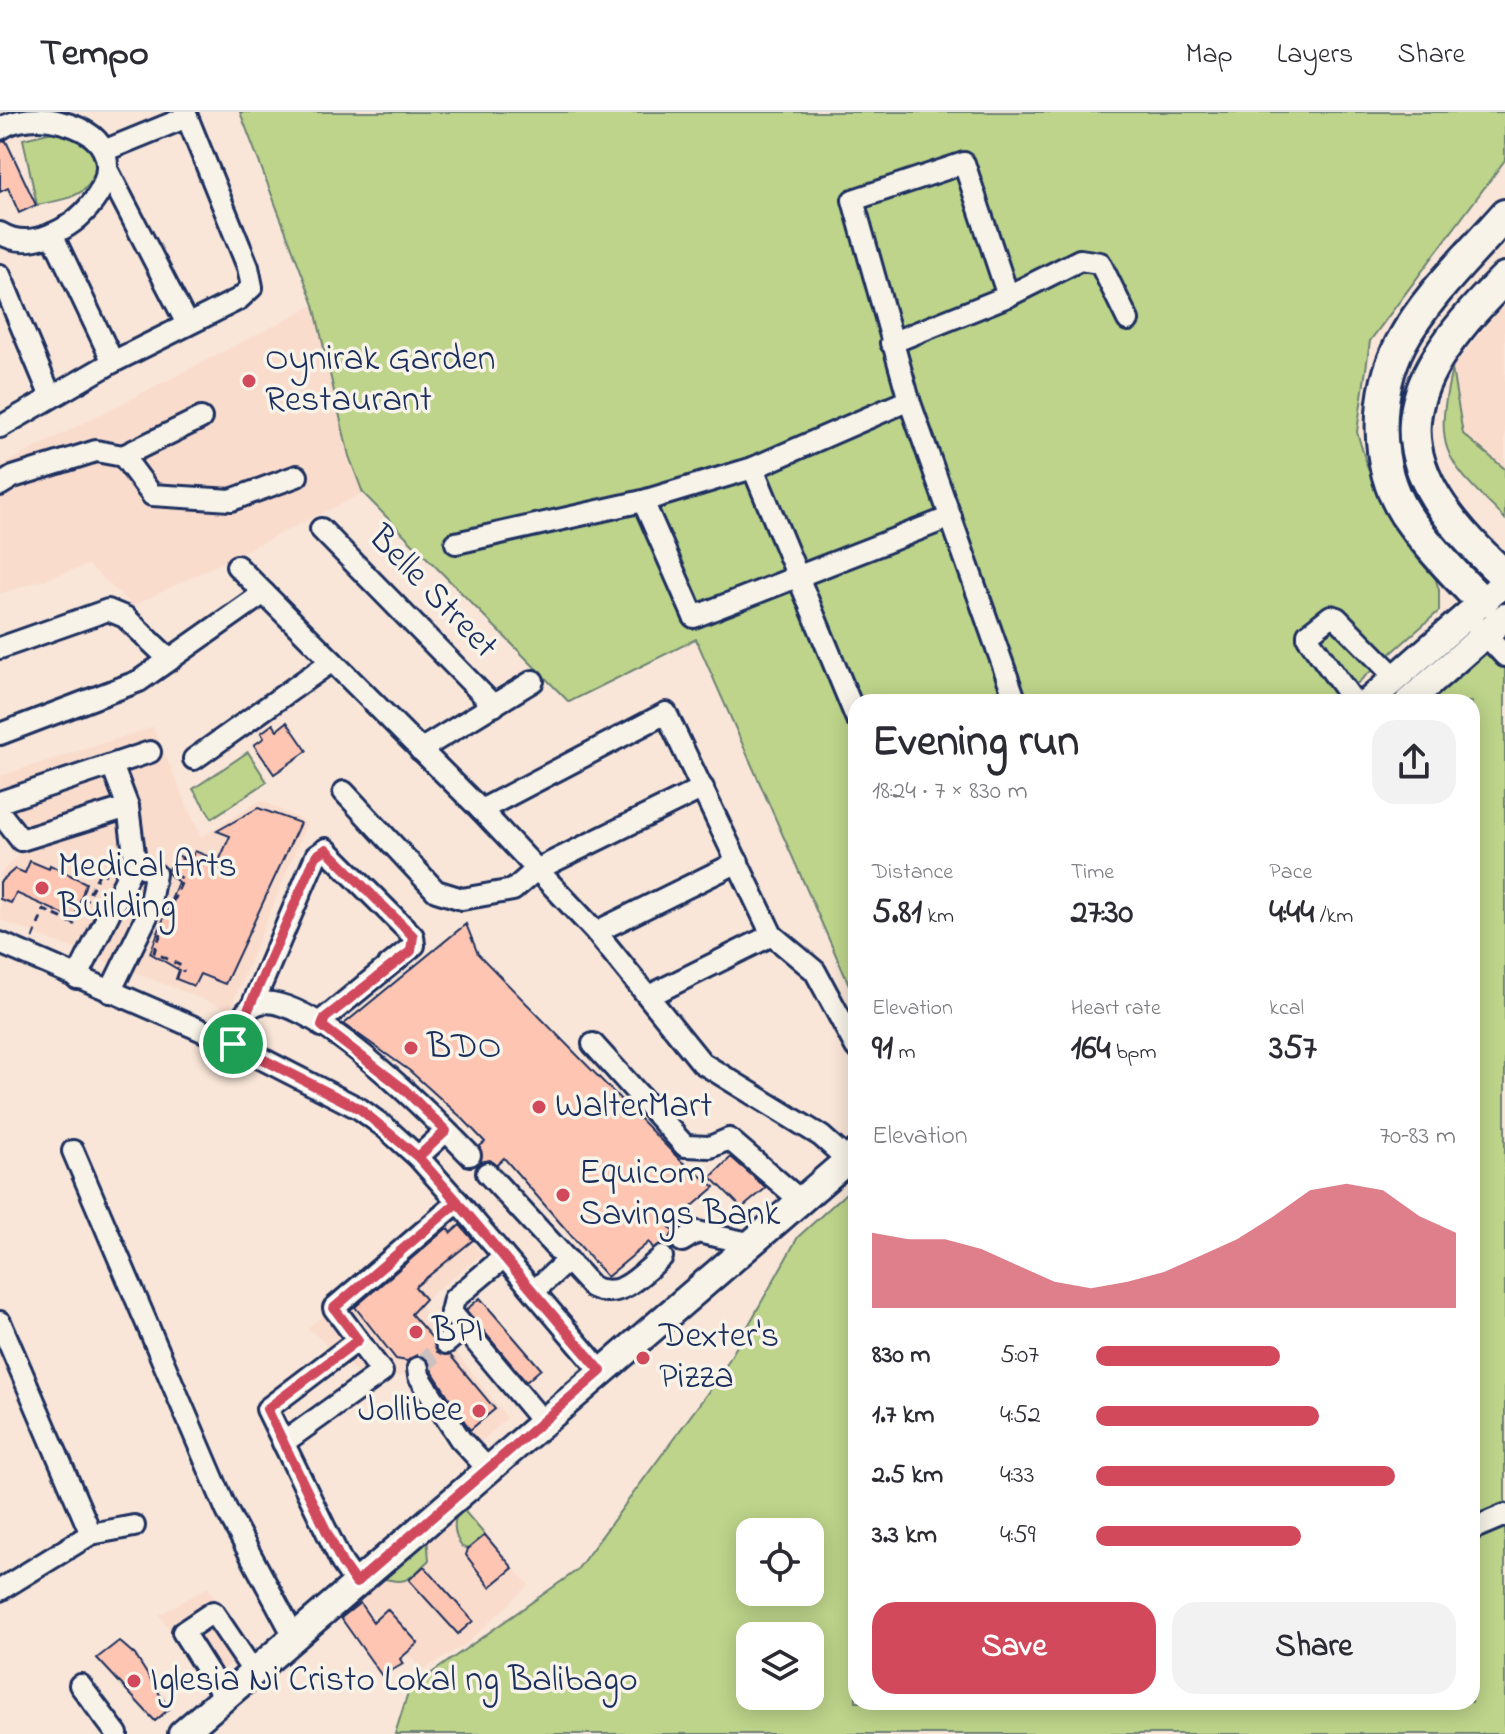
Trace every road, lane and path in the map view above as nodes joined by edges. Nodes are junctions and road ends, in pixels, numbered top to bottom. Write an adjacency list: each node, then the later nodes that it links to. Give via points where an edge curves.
1 (84, 112): 4 (street)
2 (186, 114): 5 (street); 13 (street, via 252,287)
3 (4, 121): 4 (street, via 56,121)
4 (92, 133): 5 (street)
5 (107, 161): 8 (street, via 91,207); 13 (street)
6 (1505, 215): 32 (highway, via 1401,344 1382,403 1386,457 1404,512)
7 (0, 233): 8 (street, via 29,239)
8 (52, 234): 15 (street)
9 (0, 275): 16 (street)
10 (1505, 278): 30 (highway, via 1440,350 1424,381 1413,431 1421,474 1463,535)
11 (1008, 296): 12 (street, via 1080,260 1100,263); 14 (street); 14 (street, via 964,163 853,200)
12 (1128, 320)
13 (187, 324): 15 (street)
14 (891, 343): 17 (street)
15 (113, 362): 16 (street)
16 (51, 397): 19 (street)
17 (909, 400): 21 (street); 25 (street)
18 (201, 418): 20 (street)
19 (0, 427)
20 (123, 456): 22 (street, via 152,495 231,500); 23 (street, via 96,451)
21 (753, 468): 24 (street); 29 (street)
22 (297, 476)
23 (0, 485)
24 (643, 501): 27 (street); 29 (street, via 694,617)
25 (951, 517): 29 (street); 39 (street)
26 (321, 529): 44 (street, Belle Street)
27 (456, 543)
28 (237, 566): 31 (street)
29 (796, 579): 43 (street)
30 (1505, 579): 32 (main road)
31 (264, 593): 35 (street); 36 (street)
32 (1488, 618): 34 (street); 37 (main road); 42 (main road)
33 (0, 648): 35 (street, via 108,610 125,617)
34 (1505, 656)
35 (170, 660): 45 (street, via 139,681)
36 (332, 661): 46 (street); 48 (street)
37 (1396, 678): 40 (street, via 1331,616 1308,638); 41 (main road)
38 (533, 681): 44 (street)
39 (1013, 694)
40 (1348, 694)
41 (1377, 694)
42 (1416, 694)
43 (848, 699)
44 (494, 706): 46 (street)
45 (0, 734)
46 (420, 750): 54 (street)
47 (150, 752): 49 (street)
48 (194, 759)
49 (112, 765): 52 (street); 53 (street)
50 (703, 788): 54 (street, via 666,713); 58 (street); 59 (street)
51 (344, 792): 59 (street, via 436,891 462,899 513,890)
52 (0, 802)
53 (128, 807): 55 (street, via 21,840); 56 (street)
54 (481, 810): 59 (street)
55 (0, 813)
56 (135, 861): 64 (street); 65 (street, via 155,874 148,914)
57 (190, 861): 60 (path, via 177,857 169,872 183,879)
58 (738, 862): 61 (street); 62 (street)
59 (536, 870): 61 (street)
60 (172, 903)
61 (596, 932): 66 (street)
62 (772, 935): 66 (street); 69 (street, via 820,978)
63 (1, 945): 64 (street)
64 (77, 978): 65 (street)
65 (110, 992): 70 (street)
66 (649, 996): 74 (street, via 702,1063)
67 (252, 1006): 68 (street, via 279,1003); 68 (street, via 316,856 326,849 413,936 414,945 325,1018); 70 (street)
68 (322, 1026): 72 (street, via 405,1090)
69 (848, 1032)
70 (233, 1044): 76 (street, via 360,1109)
71 (593, 1044): 79 (street, via 685,1146 710,1147 729,1139)
72 (446, 1131): 75 (street); 76 (street)
73 (73, 1151): 102 (street, via 227,1511)
74 (848, 1154)
75 (470, 1155)
76 (418, 1157): 80 (street)
77 (848, 1160): 79 (main road)
78 (487, 1173): 85 (street)
79 (800, 1200): 82 (main road)
80 (458, 1202): 83 (street); 89 (street, via 334,1308)
81 (682, 1241): 82 (street, via 697,1232)
82 (749, 1243): 92 (main road)
83 (504, 1257): 86 (street); 88 (street, via 451,1304)
84 (662, 1257): 85 (street, via 614,1294 592,1287)
85 (568, 1260): 86 (street)
86 (534, 1291): 92 (street)
87 (0, 1322): 99 (street)
88 (464, 1328): 90 (street); 93 (street)
89 (358, 1340): 94 (street, via 267,1409); 94 (street, via 382,1372)
90 (446, 1343)
91 (418, 1368): 95 (street, via 460,1439)
92 (601, 1371): 93 (main road)
93 (543, 1422): 95 (main road)
94 (283, 1443): 100 (street)
95 (488, 1469): 100 (main road)
96 (1505, 1515): 98 (street)
97 (134, 1526): 99 (street)
98 (1480, 1526)
99 (91, 1534): 101 (street)
100 (356, 1583): 102 (main road)
101 (0, 1590)
102 (294, 1636): 103 (main road)
103 (253, 1671): 105 (main road); 105 (street, via 213,1612 183,1632)
104 (80, 1685): 106 (street)
105 (224, 1697): 107 (main road)
106 (117, 1734)
107 (182, 1734)

